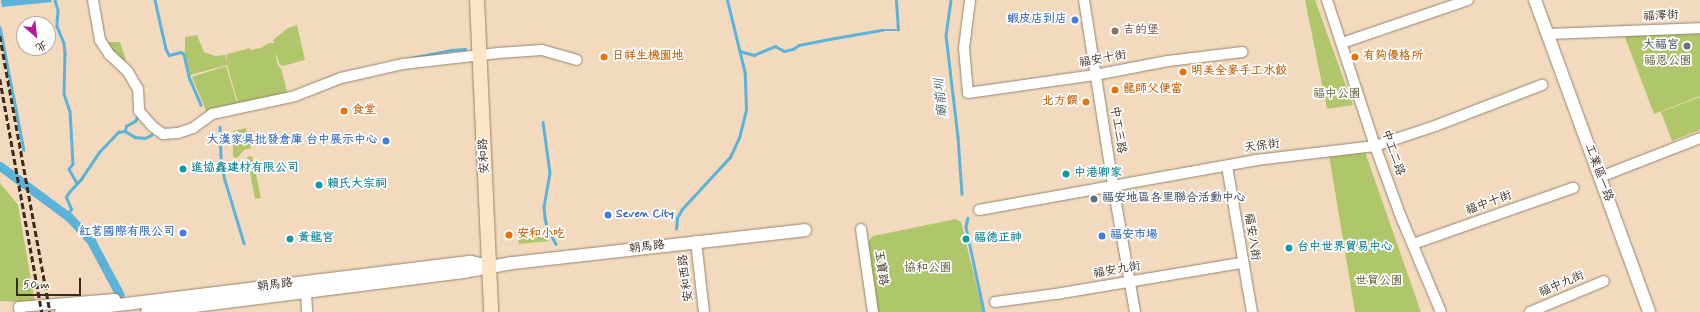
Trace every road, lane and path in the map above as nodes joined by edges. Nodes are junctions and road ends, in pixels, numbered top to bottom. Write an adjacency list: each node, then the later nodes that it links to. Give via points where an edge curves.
1 (92, 0): 12 (street, via 100,40 108,54 128,72 138,89 139,111 163,134 193,128 212,114 295,96 341,78 403,64)
2 (477, 0): 12 (main road, 安和路)
3 (970, 0): 14 (street, 福安十街, via 964,48 968,93)
4 (1084, 0): 14 (street, 中工三路)
5 (1327, 0): 10 (street, 中工二路)
6 (1468, 0): 10 (street)
7 (1535, 0): 9 (street, 工業區一路)
8 (1700, 28): 9 (street, 福澤街)
9 (1547, 34): 19 (street, 工業區一路)
10 (1342, 43): 17 (street, 中工二路)
11 (1242, 52): 14 (street, 福安十街, via 1168,61)
12 (480, 55): 13 (street, via 542,50); 28 (main road, 安和路)
13 (577, 60)
14 (1095, 75): 20 (street, 中工三路)
15 (1542, 85): 17 (street, 天保街)
16 (1700, 138): 19 (street)
17 (1375, 146): 18 (street, 天保街, via 1256,160); 26 (street, 中工二路)
18 (1227, 166): 20 (street, 天保街); 27 (street, 福安八街)
19 (1600, 177): 45 (street, 工業區一路)
20 (1113, 186): 22 (street, 天保街); 30 (street, 中工三路)
21 (1573, 188): 26 (street, 福中十街)
22 (979, 210)
23 (861, 229): 40 (street, 玉寶路)
24 (805, 230): 25 (street, 朝馬路)
25 (696, 241): 28 (street, 朝馬路); 39 (street, 安和西路)
26 (1413, 244): 43 (street, 中工二路)
27 (1242, 263): 30 (street, 福安九街); 42 (street, 福安八街)
28 (489, 266): 31 (street, 朝馬路, via 463,272); 33 (street, 朝馬路, via 471,262); 38 (main road, 安和路)
29 (1604, 281): 44 (street, 福中九街)
30 (1129, 282): 32 (street, 福安九街); 41 (street, 中工三路)
31 (306, 292): 36 (street, 朝馬路); 37 (street)
32 (995, 302)
33 (116, 305): 34 (street, via 114,299 19,307); 35 (street, 朝馬路)
34 (20, 312)
35 (60, 312)
36 (147, 312)
37 (307, 312)
38 (491, 312)
39 (704, 312)
40 (873, 312)
41 (1135, 312)
42 (1252, 312)
43 (1441, 312)
44 (1530, 312)
45 (1649, 312)

